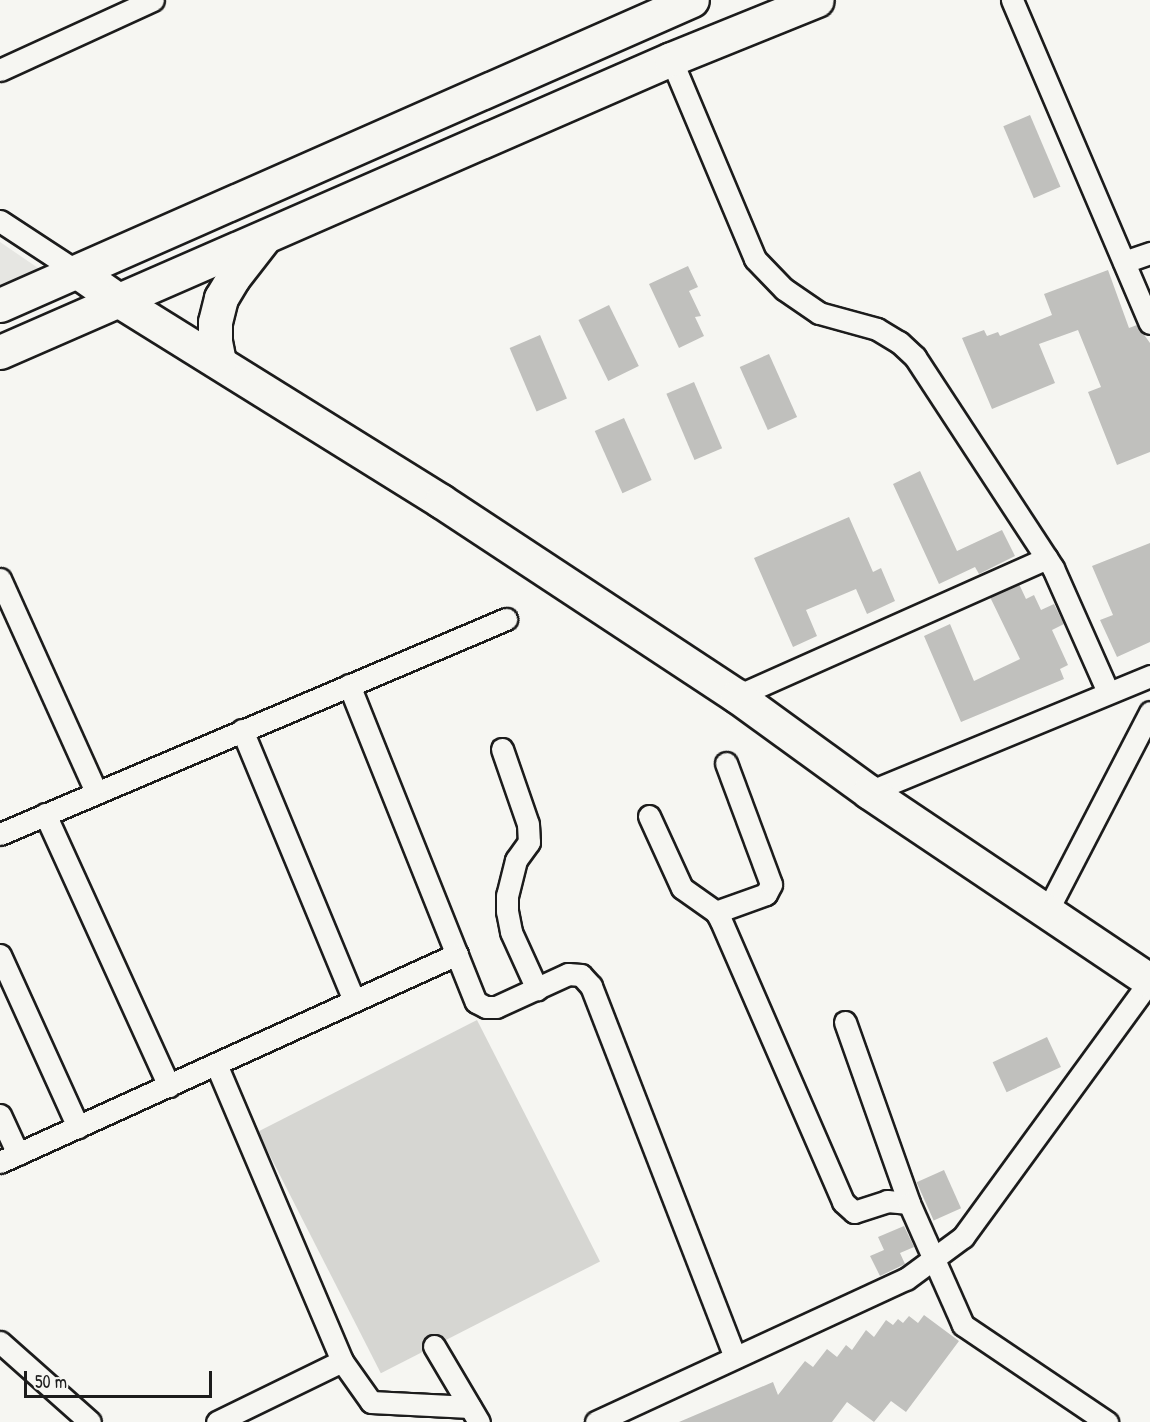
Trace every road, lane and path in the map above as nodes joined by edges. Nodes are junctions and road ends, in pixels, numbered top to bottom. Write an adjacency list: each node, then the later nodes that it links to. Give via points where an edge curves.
1 (153, 0): 6 (street)
2 (692, 0): 11 (main road)
3 (818, 0): 5 (main road)
4 (1012, 0): 10 (street)
5 (671, 59): 8 (main road); 17 (street, via 755,259 784,289 819,313 877,329 915,357)
6 (0, 70)
7 (0, 221): 11 (street)
8 (266, 235): 12 (main road); 16 (main road, via 221,298 215,322)
9 (1150, 253): 10 (street)
10 (1124, 262): 14 (street)
11 (78, 272): 12 (main road); 13 (main road)
12 (118, 300): 15 (main road); 16 (main road)
13 (0, 305)
14 (1150, 323)
15 (0, 352)
16 (219, 362): 23 (main road, via 441,501)
17 (1047, 558): 22 (street); 23 (street)
18 (0, 579): 28 (street)
19 (506, 618): 21 (street)
20 (1150, 676): 22 (street)
21 (349, 685): 25 (street); 35 (street)
22 (1108, 692): 29 (street)
23 (737, 696): 29 (main road)
24 (1148, 721): 33 (street)
25 (242, 730): 28 (street); 39 (street)
26 (502, 749): 38 (street, via 529,833 529,842 516,860 507,911 511,932)
27 (726, 763): 34 (street, via 771,884 766,894)
28 (96, 792): 30 (street)
29 (869, 792): 33 (main road)
30 (45, 814): 32 (street); 42 (street)
31 (649, 816): 34 (street, via 682,888)
32 (0, 834)
33 (1047, 911): 37 (main road)
34 (716, 912): 46 (street, via 843,1202 854,1212 887,1201)
35 (457, 954): 38 (street, via 476,1002 486,1007 496,1007); 39 (street)
36 (0, 955): 44 (street)
37 (1150, 981): 47 (street, via 963,1237)
38 (537, 989): 50 (street, via 568,974 581,975 591,986)
39 (354, 1001): 41 (street)
40 (845, 1022): 46 (street)
41 (216, 1064): 42 (street); 51 (street)
42 (169, 1086): 44 (street)
43 (0, 1115): 45 (street)
44 (78, 1127): 45 (street)
45 (9, 1158)
46 (909, 1203): 47 (street)
47 (935, 1259): 50 (street, via 906,1280); 56 (street, via 963,1325)
48 (0, 1342): 53 (street)
49 (434, 1346): 52 (street)
50 (735, 1357): 55 (street)
51 (342, 1361): 52 (street, via 371,1402); 54 (street)
52 (475, 1414)
53 (82, 1420)
54 (217, 1422)
55 (596, 1422)
56 (1107, 1422)

